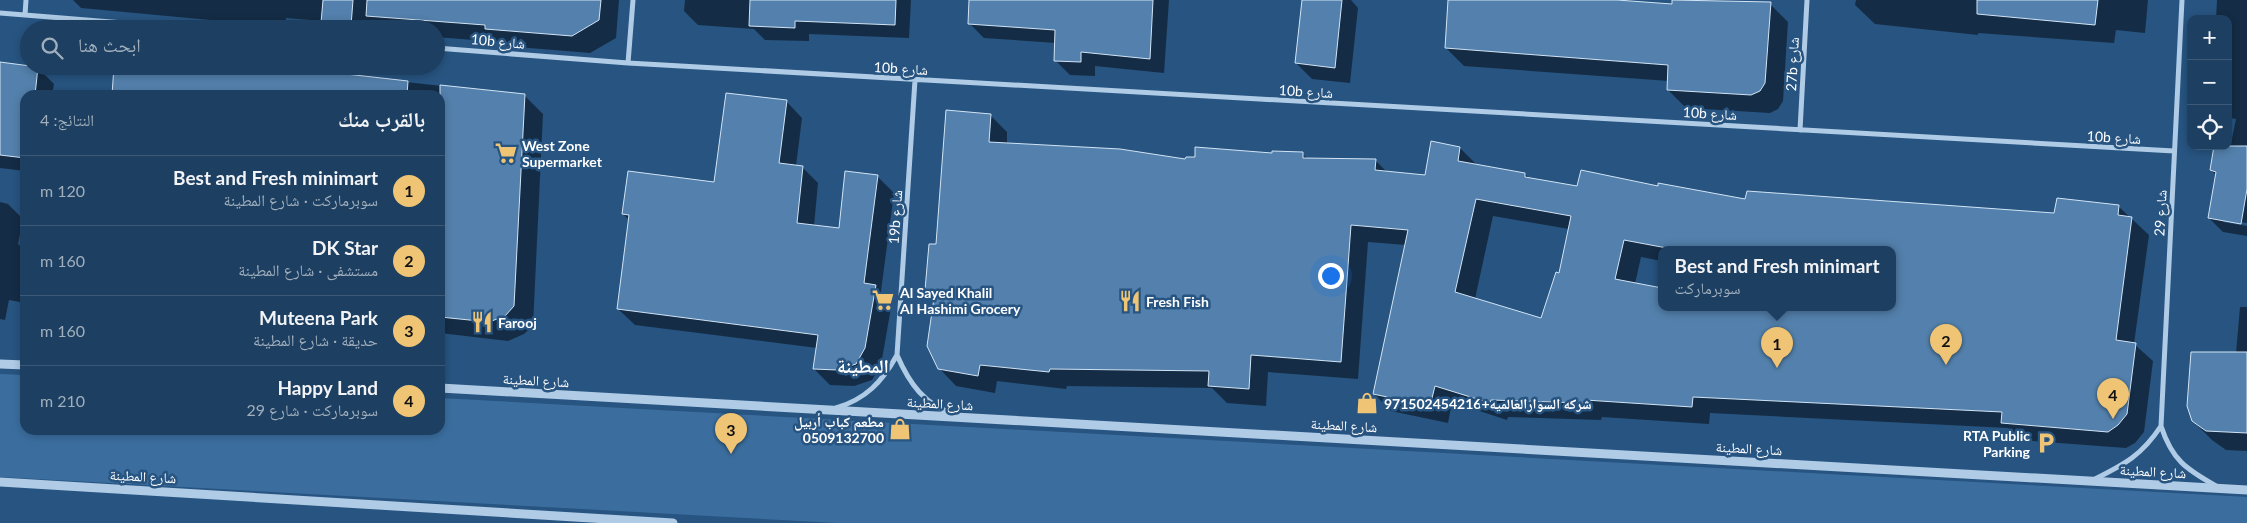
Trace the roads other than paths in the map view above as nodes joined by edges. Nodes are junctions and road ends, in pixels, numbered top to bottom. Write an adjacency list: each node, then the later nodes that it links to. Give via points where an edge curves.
1 (26, 0): 6 (street)
2 (633, 0): 9 (street)
3 (1808, 0): 11 (street, 27b شارع)
4 (2182, 0): 12 (street, شارع 29)
5 (0, 13): 6 (street)
6 (25, 15): 7 (street)
7 (87, 20)
8 (445, 49): 9 (street, 10b شارع)
9 (628, 63): 10 (street, 10b شارع)
10 (915, 80): 11 (street, 10b شارع); 13 (street, 19b شارع)
11 (1800, 130): 12 (street, 10b شارع)
12 (2174, 151): 19 (street, شارع 29)
13 (897, 355): 17 (street, 19b شارع, via 871,391 852,403); 18 (street, 19b شارع, via 907,378 924,397 945,411)
14 (0, 364): 15 (street)
15 (20, 365)
16 (445, 388): 17 (street, شارع المطينة)
17 (830, 410): 18 (street, شارع المطينة)
18 (969, 418): 20 (street, شارع المطينة)
19 (2161, 426): 20 (street, via 2149,445 2133,460); 22 (street, شارع 29, via 2168,447 2181,464)
20 (2092, 481): 22 (street, شارع المطينة)
21 (0, 482): 24 (street, شارع المطينة)
22 (2220, 488): 23 (street, شارع المطينة)
23 (2247, 490)
24 (673, 523)

